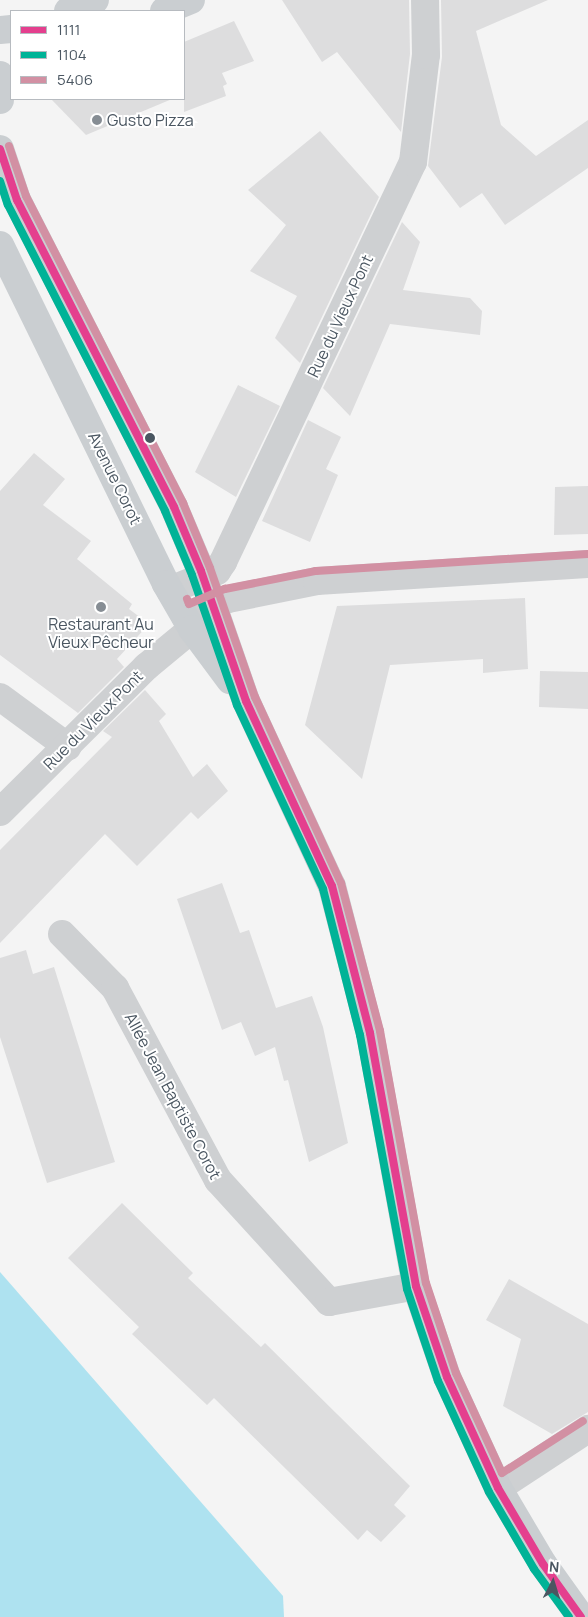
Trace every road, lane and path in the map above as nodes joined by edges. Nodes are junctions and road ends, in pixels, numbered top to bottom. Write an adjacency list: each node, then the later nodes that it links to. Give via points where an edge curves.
1 (94, 0): 4 (main road)
2 (191, 0): 5 (main road)
3 (425, 0): 12 (street, Rue du Vieux Pont, via 426,55 413,162 223,562 216,571)
4 (70, 10)
5 (166, 10)
6 (0, 75): 8 (main road)
7 (10, 91): 8 (main road)
8 (0, 101)
9 (0, 149): 12 (main road, Avenue Corot, via 17,200 153,464)
10 (0, 245): 13 (main road, Avenue Corot)
11 (588, 564): 14 (street, Rue du Vieux Pont, via 318,581)
12 (202, 577): 13 (street, Rue du Vieux Pont); 14 (main road, Avenue Corot)
13 (170, 590): 15 (main road, Avenue Corot)
14 (214, 610): 15 (street, Rue du Vieux Pont); 17 (main road, Avenue Corot)
15 (188, 622): 17 (main road, Avenue Corot); 18 (street, Rue du Vieux Pont)
16 (0, 697): 18 (street)
17 (246, 701): 21 (main road, Avenue Corot, via 332,886 370,1033)
18 (68, 747): 19 (street, Rue du Vieux Pont)
19 (0, 812)
20 (62, 934): 21 (street, Allée Jean Baptiste Corot, via 115,988 218,1180 329,1302)
21 (416, 1286): 23 (main road, Avenue Corot, via 446,1377)
22 (588, 1429): 23 (street)
23 (498, 1488): 24 (main road, Avenue Corot, via 543,1564)
24 (581, 1617)

